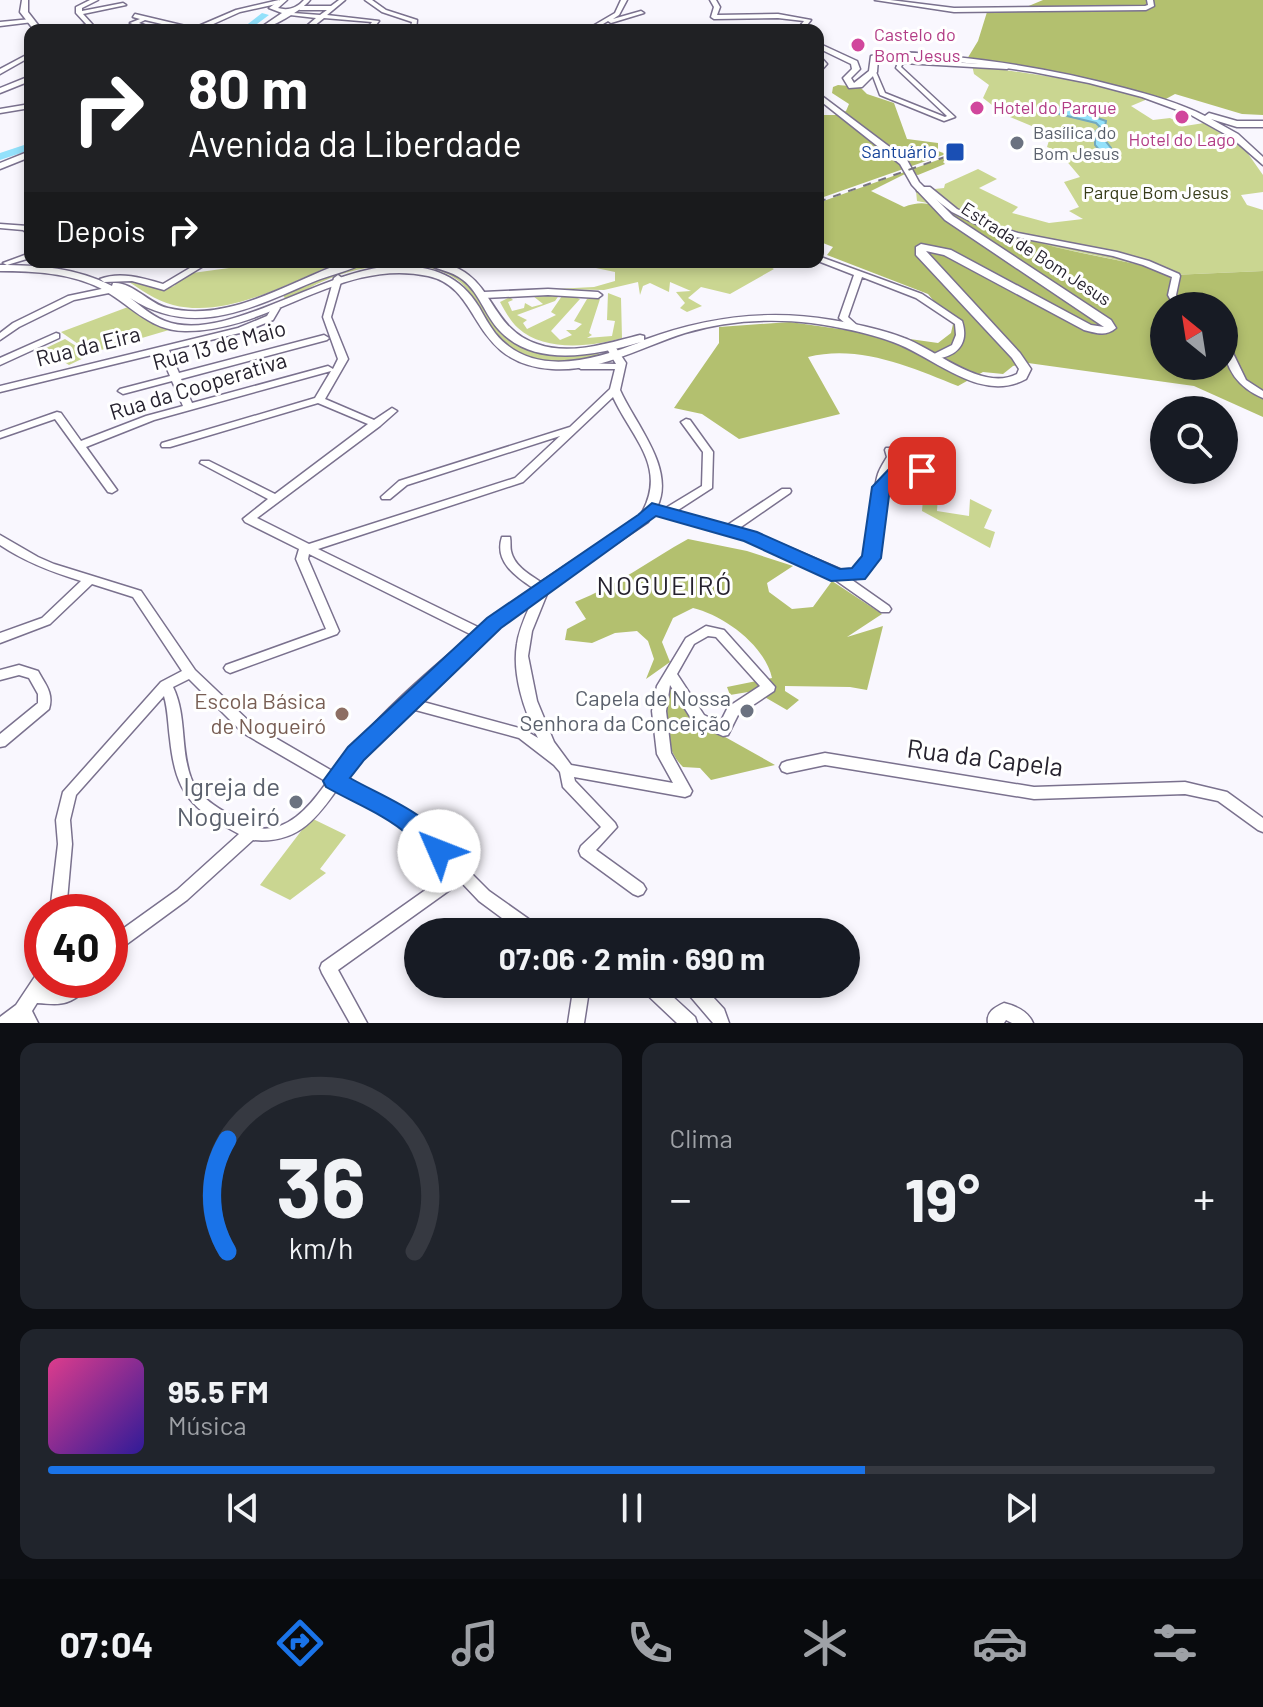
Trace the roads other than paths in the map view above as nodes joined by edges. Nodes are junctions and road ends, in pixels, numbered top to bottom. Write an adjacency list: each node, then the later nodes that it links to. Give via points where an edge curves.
1 (25, 0): 23 (main road, via 24,12)
2 (95, 0): 14 (street, via 77,8)
3 (342, 0): 13 (street)
4 (368, 0): 32 (street)
5 (624, 0): 20 (street)
6 (713, 0): 34 (street, via 714,17 808,20)
7 (881, 0): 8 (street, via 967,10 1140,9 1151,6)
8 (1150, 0)
9 (236, 2): 15 (street)
10 (278, 3): 12 (main road); 15 (street); 28 (main road)
11 (123, 5): 14 (street)
12 (303, 6): 13 (street); 18 (street); 29 (main road)
13 (333, 8): 18 (street)
14 (79, 13): 24 (street)
15 (233, 13): 27 (street)
16 (641, 13): 20 (street)
17 (135, 16): 26 (street)
18 (322, 16): 30 (street); 31 (street)
19 (142, 20): 25 (street)
20 (607, 21): 33 (street)
21 (0, 24): 22 (street)
22 (25, 24)
23 (33, 24)
24 (89, 24)
25 (136, 24)
26 (169, 24)
27 (208, 24)
28 (261, 24)
29 (272, 24)
30 (312, 24)
31 (374, 24)
32 (414, 24)
33 (601, 24)
34 (805, 24)
35 (824, 48): 39 (main road, via 856,66 847,78 849,85 859,85)
36 (24, 58): 38 (street)
37 (1007, 67): 39 (main road, via 889,54 874,58); 39 (street, via 901,61 898,67 909,80 952,117 944,119 882,94); 44 (main road, via 1096,83)
38 (0, 72)
39 (873, 72)
40 (24, 81): 41 (main road)
41 (0, 91)
42 (824, 100): 51 (main road, Estrada de Bom Jesus, via 904,162)
43 (24, 107): 45 (street)
44 (1186, 110): 46 (main road); 47 (main road)
45 (0, 111)
46 (1263, 125): 47 (main road)
47 (1238, 139): 49 (main road)
48 (24, 154): 50 (main road)
49 (1262, 158)
50 (0, 164)
51 (920, 189): 63 (street, Estrada de Bom Jesus, via 927,189 946,208 1016,236 1167,271 1176,276); 78 (main road, Estrada de Bom Jesus, via 949,218 1110,325 1103,331 1088,328 947,252 921,247 920,253 1025,369 1022,376 997,383 980,380)
52 (0, 226): 53 (street)
53 (24, 228)
54 (24, 257): 56 (street)
55 (824, 260): 60 (street)
56 (2, 266): 62 (main road, via 55,271)
57 (196, 268): 62 (street, via 164,287 132,278)
58 (338, 268): 64 (main road)
59 (446, 268): 66 (main road, via 466,275)
60 (859, 273): 70 (street); 78 (street, via 919,296 959,323 960,341)
61 (338, 278): 68 (main road); 79 (main road, via 398,268 441,276 466,295 501,349 547,365 581,366); 88 (street, via 327,317 343,359)
62 (103, 284): 67 (main road); 69 (main road); 74 (street)
63 (1173, 292)
64 (269, 294): 67 (main road, via 201,314); 68 (main road, via 282,297)
65 (598, 295): 66 (street, via 540,292)
66 (487, 300): 79 (main road, via 504,328 525,342)
67 (151, 306): 69 (main road)
68 (279, 307): 72 (main road, via 230,325); 76 (street, Rua da Eira, via 260,324)
69 (136, 312): 72 (main road)
70 (843, 318): 71 (street); 78 (main road, via 900,333); 79 (main road, via 735,313 701,319)
71 (855, 327): 78 (main road); 79 (main road, via 809,319 739,319 679,331)
72 (181, 329): 76 (street)
73 (56, 336): 80 (street, Rua da Eira)
74 (0, 337)
75 (324, 338): 83 (street, Rua 13 de Maio)
76 (187, 342): 77 (street, Rua da Eira)
77 (163, 348): 83 (street); 84 (street, Rua da Eira)
78 (940, 355)
79 (612, 358): 85 (street)
80 (0, 362)
81 (328, 369): 89 (street, Rua da Cooperativa)
82 (1238, 374): 87 (street)
83 (174, 378): 86 (street, Rua 13 de Maio); 89 (street)
84 (0, 389)
85 (615, 390): 93 (street); 107 (street, via 658,470)
86 (123, 391)
87 (1263, 395)
88 (319, 400): 92 (street); 96 (street)
89 (189, 408): 95 (street, Rua da Cooperativa)
90 (392, 411): 92 (street)
91 (686, 422): 108 (street, via 708,452 707,488)
92 (376, 424): 106 (street)
93 (573, 429): 97 (street); 99 (street)
94 (0, 435): 95 (street, via 57,415)
95 (81, 445): 103 (street)
96 (166, 445)
97 (516, 447): 99 (street); 105 (street, via 403,483)
98 (890, 450): 102 (street)
99 (543, 458): 112 (street, via 519,480)
100 (205, 463): 106 (street)
101 (931, 473): 102 (street, via 896,471)
102 (881, 487): 113 (street, via 871,558 858,574)
103 (112, 490)
104 (786, 491): 109 (street)
105 (386, 497)
106 (276, 499): 112 (street, via 249,519)
107 (652, 509): 108 (street); 115 (street)
108 (667, 512): 109 (street)
109 (729, 529): 113 (street)
110 (0, 539): 114 (street, via 51,571)
111 (506, 540): 115 (street, via 512,566)
112 (305, 549): 117 (street); 119 (street, via 302,559 333,631)
113 (838, 576): 116 (street)
114 (90, 579): 118 (street, via 46,621); 120 (street, via 137,594)
115 (542, 589): 117 (street); 126 (street, via 522,654 533,712)
116 (885, 609)
117 (481, 634): 124 (street)
118 (0, 638)
119 (230, 668)
120 (190, 673): 123 (street); 128 (street, via 248,729)
121 (0, 675): 125 (street, via 19,670 33,674 45,694 44,705)
122 (671, 675): 122 (street, via 690,641 706,631 720,633 769,687 733,711 723,731 699,719); 126 (street, via 663,686 659,711 664,754 685,791)
123 (166, 685): 130 (street, via 174,704 183,784 193,798); 133 (street, via 70,792 63,820)
124 (409, 703): 126 (street, via 523,734); 128 (street)
125 (0, 742)
126 (562, 765): 132 (street, via 568,783 610,827 586,851)
127 (787, 767): 129 (street, Rua da Capela, via 825,759 1034,793 1185,788 1222,796)
128 (334, 781): 130 (street, via 325,799 284,833 269,838); 131 (street, via 415,826)
129 (1263, 826)
130 (250, 833): 135 (street, via 182,895)
131 (462, 873): 134 (street); 142 (street, via 328,968)
132 (638, 889)
133 (60, 894)
134 (515, 918)
135 (128, 934)
136 (34, 998): 140 (street)
137 (580, 998): 143 (street)
138 (662, 998): 144 (street)
139 (703, 998): 145 (street)
140 (26, 1017): 141 (street)
141 (5, 1023)
142 (359, 1023)
143 (576, 1023)
144 (689, 1023)
145 (721, 1023)
146 (996, 1023): 147 (street, via 1004,1011)
147 (1025, 1023)

